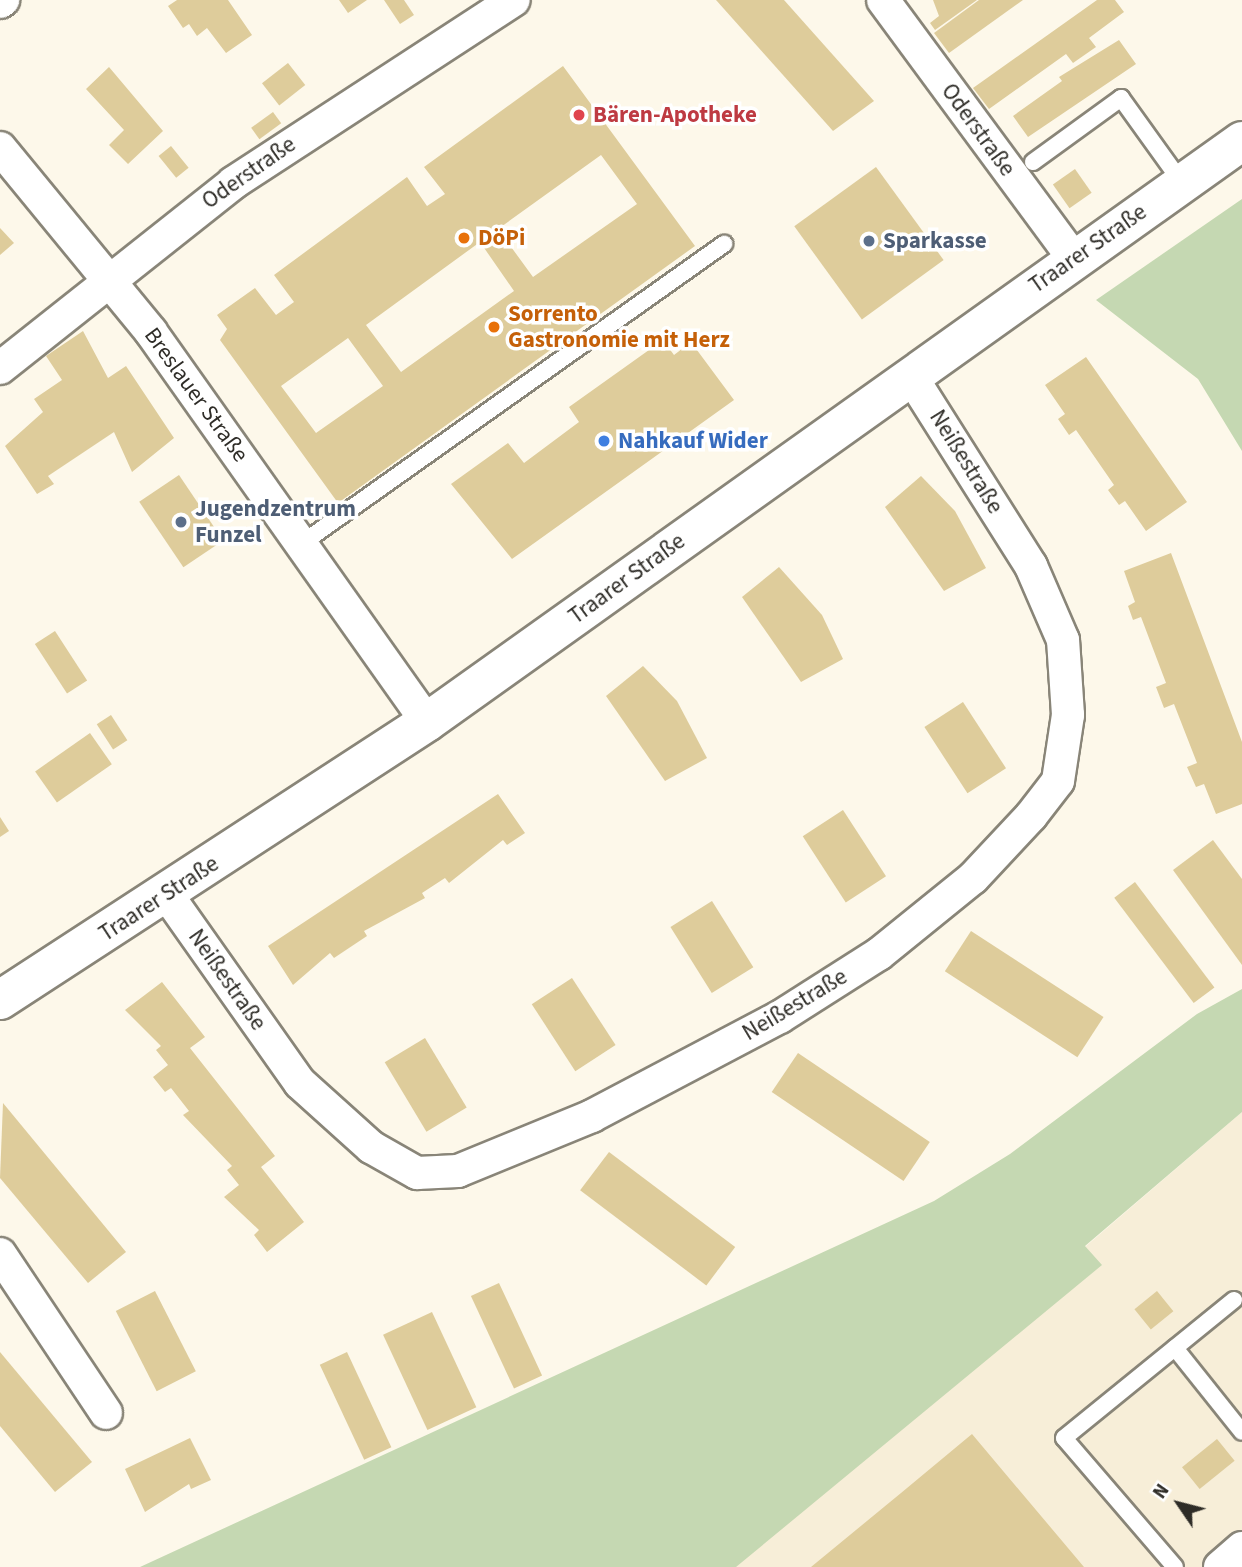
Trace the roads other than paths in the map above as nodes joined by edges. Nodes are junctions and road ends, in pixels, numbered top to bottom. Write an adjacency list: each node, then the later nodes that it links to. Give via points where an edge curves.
1 (514, 0): 9 (street, Oderstraße, via 233,183)
2 (883, 0): 8 (street, Oderstraße)
3 (1242, 141): 6 (street, Traarer Straße)
4 (0, 148): 9 (street, Breslauer Straße)
5 (1033, 162): 6 (lane, via 1121,98)
6 (1182, 183): 8 (street, Traarer Straße)
7 (724, 244): 12 (lane)
8 (1074, 259): 11 (street, Traarer Straße)
9 (108, 276): 10 (street, Oderstraße); 12 (street, Breslauer Straße)
10 (0, 368)
11 (911, 376): 13 (street, Traarer Straße); 14 (street, Neißestraße, via 1031,566 1063,640 1068,715 1058,782 973,878 879,954 780,1017 592,1116 458,1171 417,1173 371,1147 300,1083)
12 (301, 544): 13 (street, Breslauer Straße)
13 (426, 722): 14 (street, Traarer Straße)
14 (168, 896): 15 (street, Traarer Straße)
15 (0, 1000)
16 (0, 1254): 19 (street)
17 (1234, 1300): 18 (lane)
18 (1175, 1348): 20 (lane); 22 (lane, via 1063,1437)
19 (106, 1413)
20 (1242, 1432)
21 (1242, 1548): 23 (street)
22 (1175, 1567)
23 (1220, 1567)

